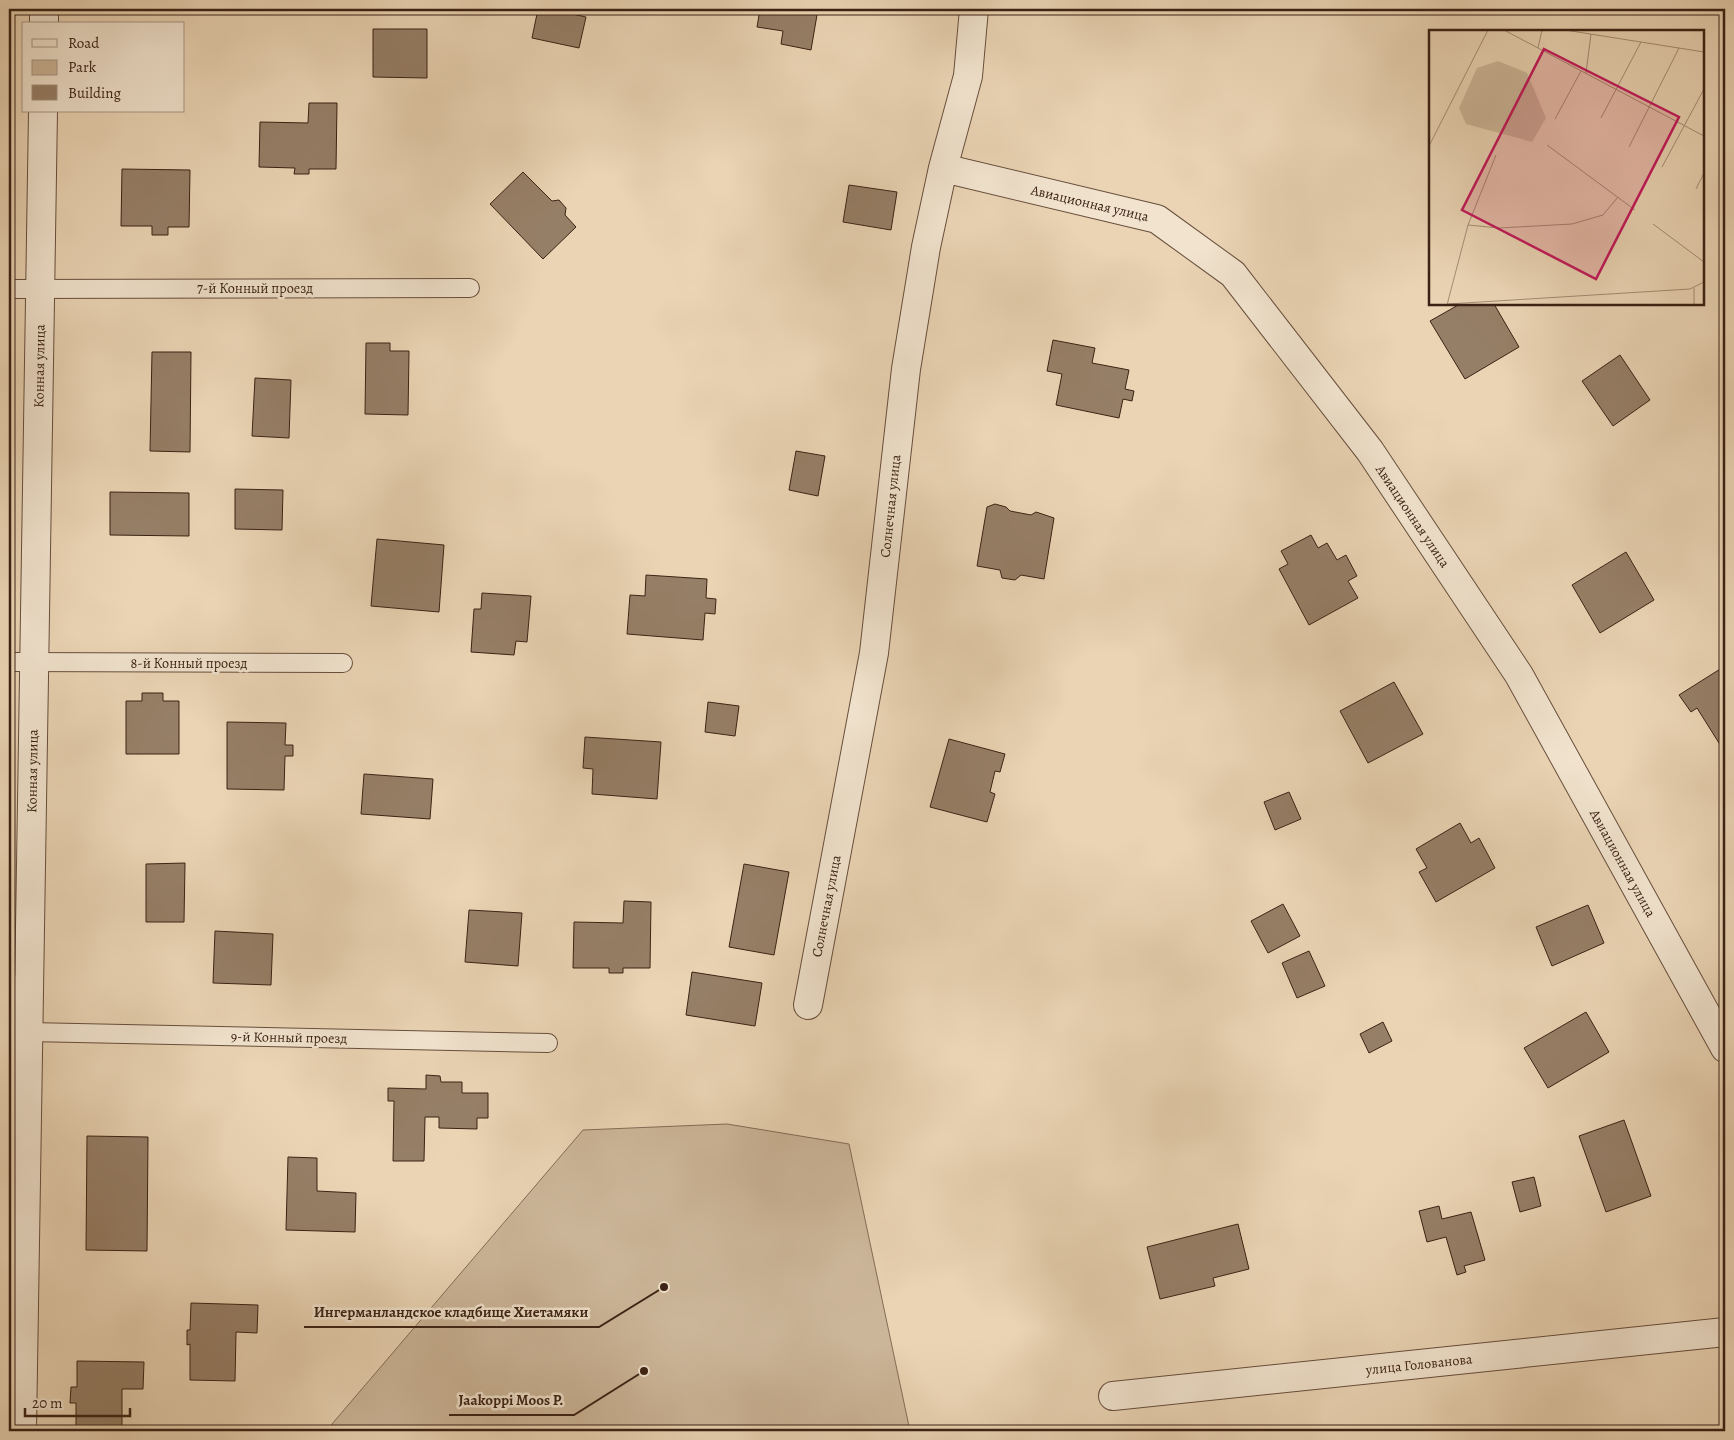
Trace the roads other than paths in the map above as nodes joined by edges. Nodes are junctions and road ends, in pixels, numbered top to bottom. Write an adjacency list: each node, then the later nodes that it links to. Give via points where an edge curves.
1 (44, 9): 3 (street)
2 (974, 9): 5 (street, Солнечная улица, via 968,76)
3 (44, 22)
4 (43, 112): 6 (street, Конная улица)
5 (942, 168): 12 (street, Солнечная улица, via 906,369 874,653); 15 (street, Авиационная улица, via 1157,219 1233,274 1370,451 1519,675)
6 (40, 288): 7 (lane, 7-й Конный проезд); 8 (lane, 7-й Конный проезд); 9 (street, Конная улица)
7 (470, 288)
8 (9, 289)
9 (22, 662): 10 (lane, 8-й Конный проезд); 11 (street, Конная улица)
10 (343, 663)
11 (18, 984): 13 (street, Конная улица)
12 (808, 1005)
13 (29, 1032): 14 (lane, 9-й Конный проезд); 18 (street, Конная улица)
14 (548, 1043)
15 (1725, 1048)
16 (1725, 1332): 17 (street, улица Голованова)
17 (1113, 1396)
18 (22, 1431)

